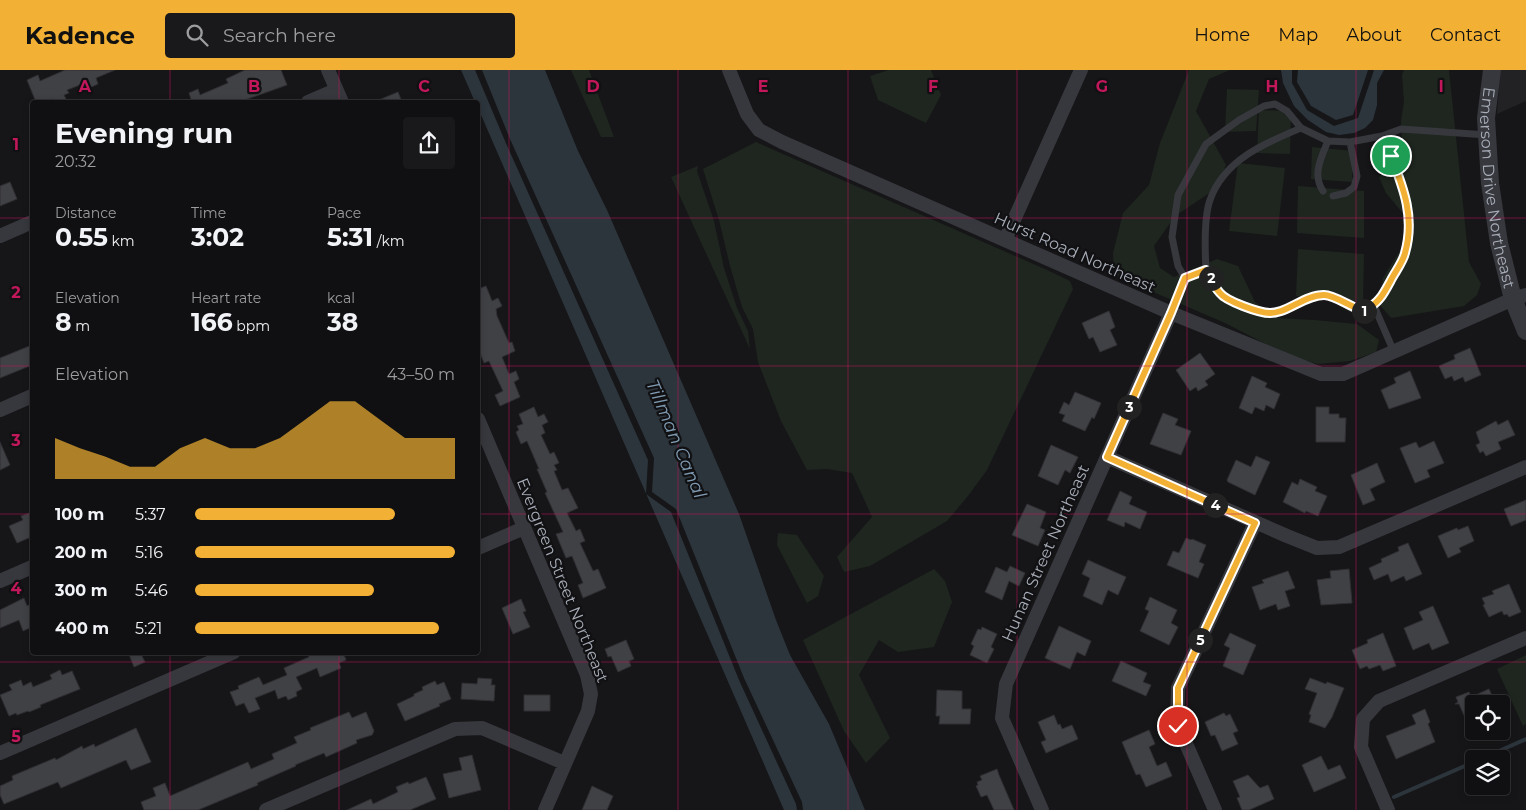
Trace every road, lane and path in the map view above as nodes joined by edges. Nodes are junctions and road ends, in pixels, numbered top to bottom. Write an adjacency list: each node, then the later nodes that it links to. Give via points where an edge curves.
1 (328, 70): 5 (street)
2 (728, 70): 16 (street, Hurst Road Northeast, via 747,114 759,130)
3 (1081, 70): 16 (street)
4 (1492, 70): 8 (street, Emerson Drive Northeast, via 1486,118)
5 (339, 96): 6 (street)
6 (318, 100)
7 (1301, 128): 10 (lane); 17 (lane, via 1262,144 1223,176 1209,201); 18 (lane, via 1287,111 1275,104 1264,106 1239,120 1206,144 1178,195 1172,237 1178,266)
8 (1488, 135): 9 (lane, via 1401,129); 19 (street, Emerson Drive Northeast, via 1490,183 1499,242)
9 (1382, 136): 11 (lane); 20 (lane, via 1406,194 1410,225 1405,255)
10 (1328, 141): 11 (lane); 12 (lane, via 1318,169 1318,183)
11 (1350, 142): 13 (lane, via 1357,176 1354,187)
12 (1323, 191)
13 (1333, 196)
14 (30, 223): 15 (street)
15 (0, 236)
16 (1005, 240): 21 (street, Hurst Road Northeast)
17 (1206, 270): 18 (lane); 20 (lane, via 1225,298 1261,312 1271,314 1321,295 1364,311)
18 (1185, 278): 21 (lane)
19 (1520, 297): 22 (street, Emerson Drive Northeast); 23 (street, Hurst Road Northeast)
20 (1374, 306): 23 (lane)
21 (1171, 313): 23 (street, Hurst Road Northeast, via 1321,374 1344,374); 27 (street, Hunan Street Northeast)
22 (1526, 331)
23 (1394, 352)
24 (30, 397): 25 (street)
25 (0, 410)
26 (480, 425): 30 (street, Evergreen Street Northeast)
27 (1107, 457): 29 (street); 40 (street, Hunan Street Northeast, via 1006,684 1002,718)
28 (1526, 467): 29 (street, via 1339,547 1318,548)
29 (1255, 523): 41 (street, via 1178,688 1177,724)
30 (524, 528): 31 (street); 37 (street, Evergreen Street Northeast, via 587,675 592,694 588,711)
31 (480, 547)
32 (30, 568): 33 (street)
33 (0, 581)
34 (1526, 638): 42 (street, via 1379,701 1363,719 1361,747)
35 (227, 655): 36 (street)
36 (0, 753)
37 (564, 764): 38 (street, via 482,728 455,729); 39 (street, Evergreen Street Northeast)
38 (266, 810)
39 (545, 810)
40 (1042, 810)
41 (1215, 810)
42 (1388, 810)

